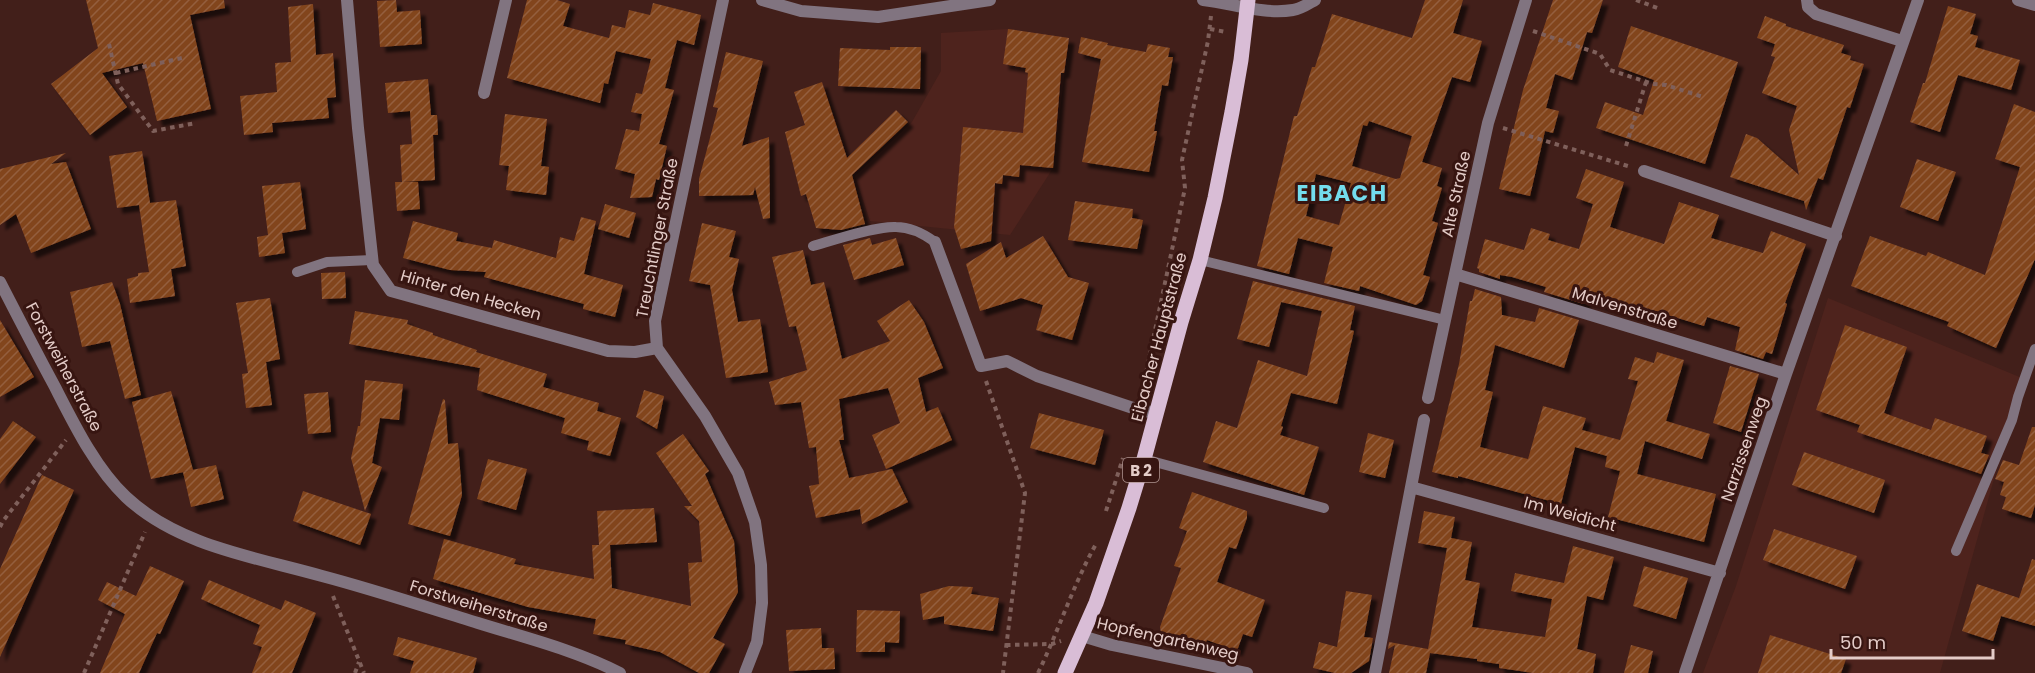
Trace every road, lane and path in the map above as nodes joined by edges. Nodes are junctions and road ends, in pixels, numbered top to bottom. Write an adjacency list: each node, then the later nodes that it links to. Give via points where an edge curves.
1 (347, 0): 31 (street, Hinter den Hecken)
2 (506, 0): 22 (street)
3 (723, 0): 37 (street, Treuchtlinger Straße, via 655,321)
4 (762, 0): 5 (street, via 801,11 878,17)
5 (990, 0)
6 (1315, 0): 13 (street, via 1294,10)
7 (1526, 0): 16 (street, Alte Straße)
8 (1636, 0): 15 (path)
9 (1807, 0): 17 (street, via 1816,14)
10 (1918, 0): 17 (street, Narzissenweg)
11 (2018, 0): 14 (street)
12 (1208, 1): 13 (street); 41 (path, via 1208,41 1182,160 1185,188)
13 (1248, 4): 32 (main road, Eibacher Hauptstraße / B 2, via 1232,112)
14 (2035, 5)
15 (1660, 9)
16 (1518, 26): 21 (path, via 1600,54 1610,70); 25 (street, Alte Straße)
17 (1902, 41): 28 (street, Narzissenweg)
18 (109, 44): 20 (path)
19 (182, 58): 20 (path)
20 (116, 73): 24 (path, via 118,84 153,131)
21 (1646, 82): 23 (path); 26 (path)
22 (484, 93)
23 (1703, 97)
24 (196, 123)
25 (1488, 123): 27 (path); 34 (street, Alte Straße)
26 (1626, 146)
27 (1644, 171): 28 (street)
28 (1836, 236): 40 (street, Narzissenweg)
29 (935, 242): 30 (lane, via 924,234 896,227); 39 (street)
30 (813, 246)
31 (372, 260): 33 (lane, via 327,262); 37 (street, Hinter den Hecken, via 390,291 608,351)
32 (1200, 260): 36 (lane); 43 (main road, Eibacher Hauptstraße / B 2)
33 (297, 272)
34 (1455, 274): 36 (street, Alte Straße); 40 (street, Malvenstraße)
35 (0, 282): 45 (street, Forstweiherstraße)
36 (1444, 320): 42 (street, Alte Straße)
37 (657, 348): 65 (street, via 705,416 738,473 755,522 762,603 757,642)
38 (2035, 349): 54 (lane, via 2012,420)
39 (981, 366): 43 (street, via 1007,362 1037,376); 59 (path, via 1025,493)
40 (1786, 374): 55 (street, Narzissenweg)
41 (1146, 375)
42 (1428, 398)
43 (1157, 413): 47 (main road, Eibacher Hauptstraße / B 2)
44 (1424, 420): 48 (street)
45 (76, 428): 50 (street, Forstweiherstraße, via 125,496); 52 (path)
46 (1125, 453): 51 (path)
47 (1144, 459): 49 (lane); 57 (main road, Eibacher Hauptstraße / B 2)
48 (1411, 487): 55 (street, Im Weidicht); 70 (street)
49 (1324, 508)
50 (152, 518): 56 (street, Forstweiherstraße, via 219,548); 61 (path)
51 (1104, 519)
52 (0, 527)
53 (1097, 541): 58 (path)
54 (1956, 550)
55 (1720, 573): 71 (street, Narzissenweg)
56 (326, 577): 60 (path); 64 (street, Forstweiherstraße, via 548,644)
57 (1082, 636): 68 (main road, Eibacher Hauptstraße / B 2); 69 (street, Hopfengartenweg)
58 (1052, 644): 59 (path); 67 (path)
59 (1006, 645): 66 (path)
60 (359, 662): 62 (path); 63 (path)
61 (84, 673)
62 (355, 673)
63 (364, 673)
64 (620, 673)
65 (746, 673)
66 (1003, 673)
67 (1038, 673)
68 (1065, 673)
69 (1247, 673)
70 (1376, 673)
71 (1685, 673)

